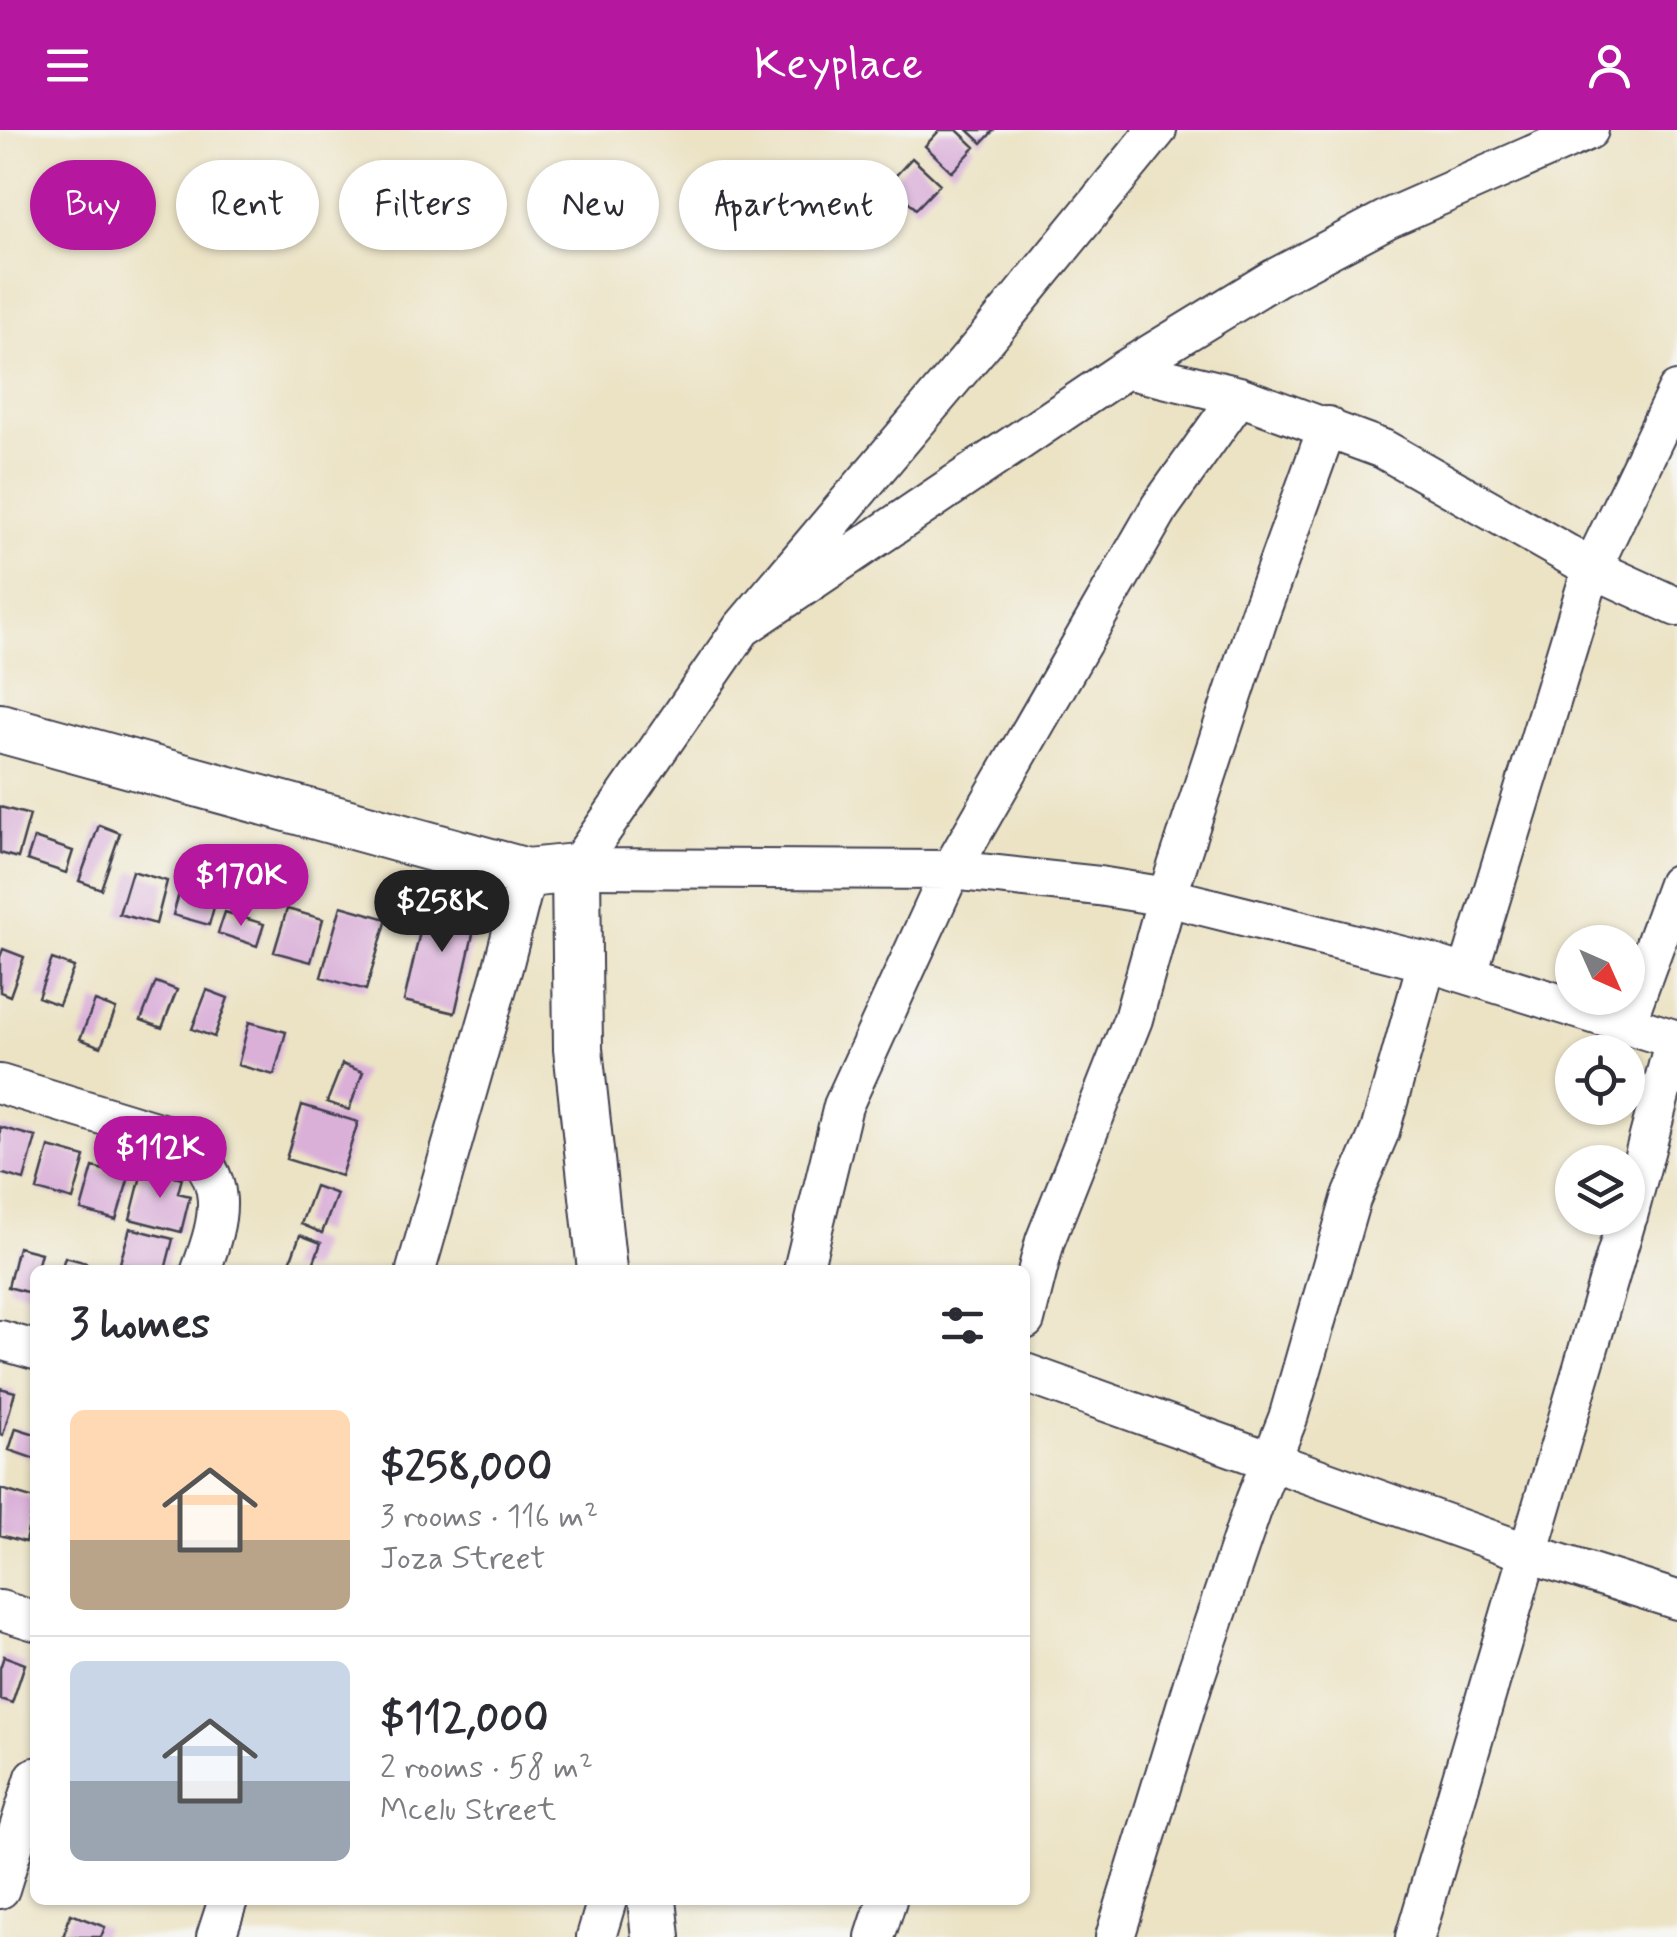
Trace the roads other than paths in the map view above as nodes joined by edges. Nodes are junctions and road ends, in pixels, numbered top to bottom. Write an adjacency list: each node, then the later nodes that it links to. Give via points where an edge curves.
1 (1157, 130): 11 (street)
2 (1530, 130): 4 (street)
3 (1589, 130): 4 (street)
4 (1512, 164): 5 (street, via 1275,278)
5 (1126, 369): 7 (street); 11 (street)
6 (1677, 391): 9 (street)
7 (1240, 396): 8 (street); 14 (street, via 1160,507)
8 (1328, 426): 9 (street, via 1399,457); 17 (street)
9 (1592, 568): 10 (street); 19 (street)
10 (1677, 607)
11 (742, 628): 13 (street)
12 (0, 728): 15 (street)
13 (576, 868): 14 (street); 15 (street); 27 (street, via 578,1048)
14 (951, 870): 17 (street); 28 (street, via 842,1106)
15 (526, 873): 26 (street)
16 (1677, 884): 20 (street)
17 (1167, 897): 18 (street); 29 (street, via 1133,1020 1045,1241)
18 (1427, 962): 19 (street); 33 (street, via 1380,1131 1351,1199)
19 (1468, 973): 20 (street)
20 (1626, 1023): 21 (street)
21 (1676, 1039): 23 (street)
22 (0, 1084): 25 (street, via 181,1139 201,1155 218,1197)
23 (1645, 1152)
24 (1622, 1235): 34 (street)
25 (203, 1265)
26 (417, 1265)
27 (601, 1265)
28 (804, 1265)
29 (1030, 1300)
30 (0, 1340): 31 (street)
31 (30, 1349)
32 (1030, 1375): 33 (street)
33 (1270, 1463): 34 (street); 48 (street, via 1192,1684)
34 (1528, 1554): 35 (street); 49 (street)
35 (1677, 1600)
36 (0, 1610): 37 (street)
37 (30, 1619)
38 (30, 1793): 39 (street)
39 (2, 1875)
40 (226, 1905): 44 (street)
41 (606, 1905): 45 (street)
42 (653, 1905): 46 (street)
43 (885, 1905): 47 (street)
44 (216, 1937)
45 (596, 1937)
46 (656, 1937)
47 (875, 1937)
48 (1115, 1937)
49 (1415, 1937)

